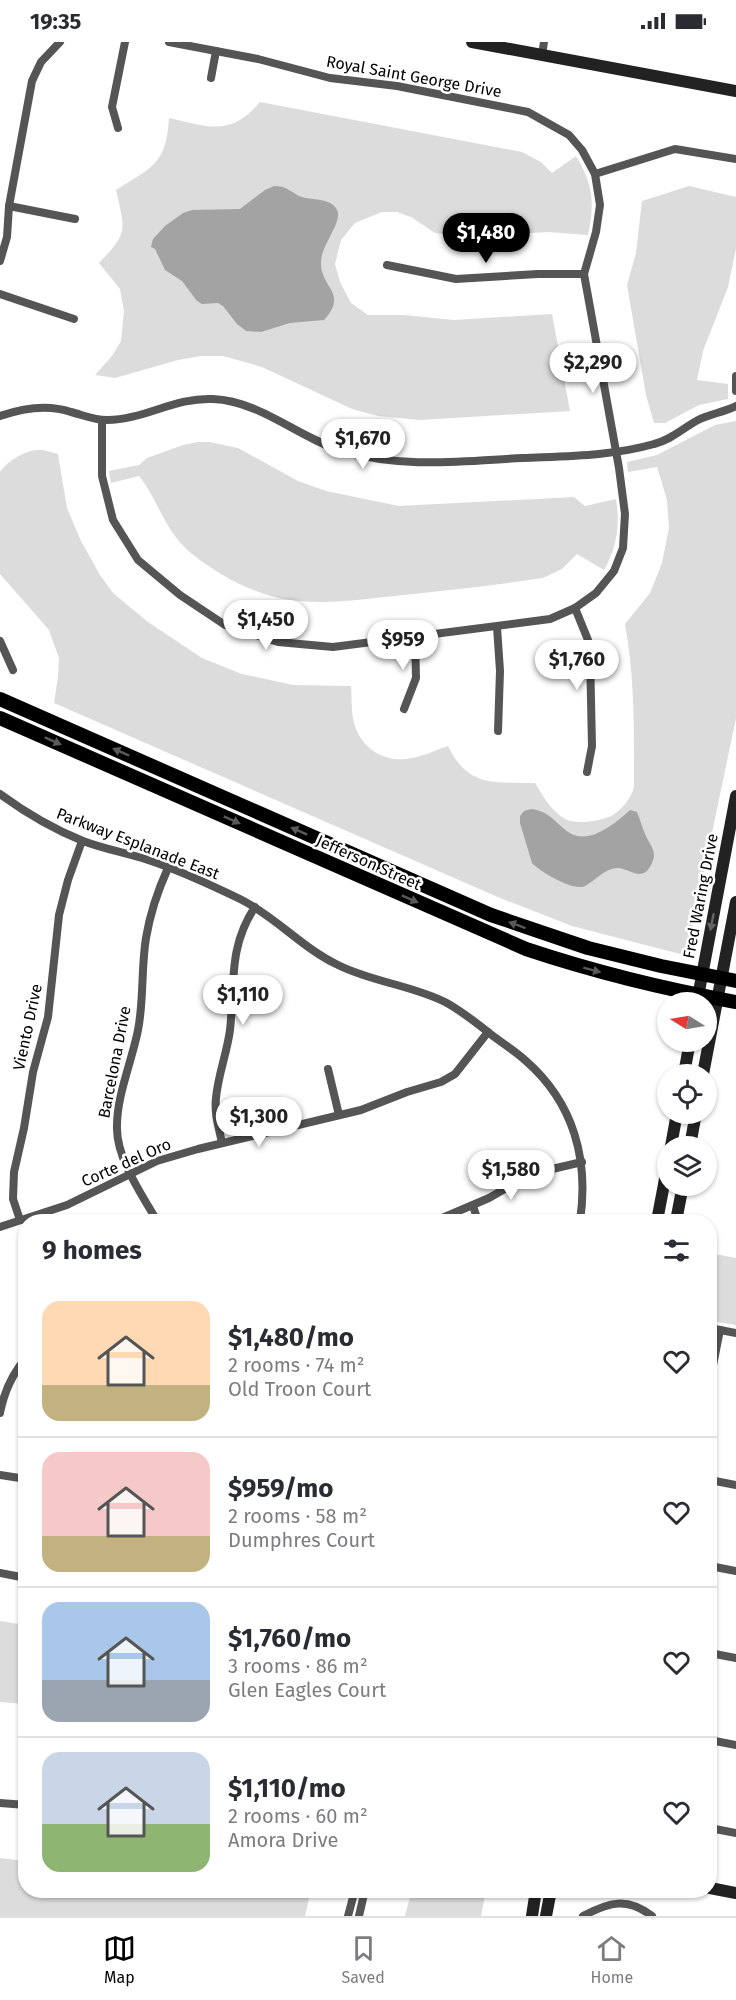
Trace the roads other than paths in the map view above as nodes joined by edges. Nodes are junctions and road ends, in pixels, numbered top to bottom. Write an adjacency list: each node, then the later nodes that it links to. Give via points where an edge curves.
1 (60, 42): 12 (street, via 41,62 32,81)
2 (125, 42): 9 (street, via 112,107)
3 (169, 42): 6 (street, Royal Saint George Drive)
4 (472, 42): 5 (main road)
5 (543, 48): 8 (main road)
6 (216, 51): 7 (street); 11 (street, Royal Saint George Drive, via 330,78 397,86 528,112 569,135)
7 (211, 78)
8 (736, 91)
9 (118, 128)
10 (736, 159): 11 (street, via 675,149)
11 (595, 174): 16 (street, via 599,216)
12 (9, 206): 13 (street); 14 (street, via 7,237)
13 (75, 219)
14 (0, 261)
15 (387, 265): 16 (street, via 456,279)
16 (584, 274): 24 (street)
17 (0, 294): 18 (street)
18 (74, 319)
19 (736, 376): 20 (street)
20 (736, 391)
21 (733, 410): 24 (street, via 700,419 662,442)
22 (0, 416): 23 (street, via 48,408)
23 (102, 420): 24 (street, via 127,419 181,401 213,399 243,404 324,444 377,460 422,463); 27 (street, via 102,476 113,519 138,560 180,595 225,625 278,642 333,647)
24 (616, 451): 25 (street, via 625,514 622,548 614,571 596,593)
25 (575, 608): 26 (street, via 550,619); 34 (street, via 590,654 592,746)
26 (496, 627): 27 (street); 33 (street, via 500,671)
27 (415, 636): 31 (street, via 416,678)
28 (0, 641): 29 (street)
29 (13, 670)
30 (0, 699): 42 (main road, Jefferson Street, one-way to 30, via 588,948 491,915)
31 (404, 709)
32 (0, 718): 45 (main road, Jefferson Street, one-way to 45, via 526,948)
33 (498, 731)
34 (587, 772)
35 (736, 796): 42 (main road, Fred Waring Drive, one-way to 42)
36 (3, 797): 37 (street); 38 (street, Parkway Esplanade East)
37 (0, 808)
38 (82, 841): 39 (street, Parkway Esplanade East); 59 (street, Viento Drive, via 59,915 48,1017 14,1172)
39 (168, 868): 41 (street, Parkway Esplanade East); 55 (street, Barcelona Drive, via 146,938 139,1027 118,1112 119,1147)
40 (736, 902): 43 (main road)
41 (255, 907): 49 (street, Parkway Esplanade East, via 335,964 447,1003); 53 (street, via 239,939 233,970 230,1030 216,1100)
42 (702, 975): 43 (main road, Jefferson Street); 46 (main road, Fred Waring Drive)
43 (722, 978): 44 (main road, Jefferson Street); 47 (main road)
44 (736, 981)
45 (675, 992)
46 (699, 992)
47 (718, 999): 48 (main road, Jefferson Street); 50 (main road)
48 (736, 1002)
49 (488, 1032): 52 (street, Corte del Oro, via 455,1074 441,1082); 54 (street, Parkway Esplanade East, via 543,1078 568,1119)
50 (705, 1064)
51 (328, 1069): 52 (street)
52 (339, 1115): 53 (street, Corte del Oro)
53 (222, 1143): 55 (street, Corte del Oro, via 157,1161)
54 (582, 1162): 58 (street, via 531,1174); 64 (street, Parkway Esplanade East)
55 (131, 1173): 60 (street, Corte del Oro, via 67,1205); 61 (street, Barcelona Drive)
56 (662, 1196): 65 (main road)
57 (681, 1196): 66 (main road)
58 (473, 1206): 62 (street); 63 (street)
59 (18, 1214)
60 (39, 1214)
61 (153, 1214)
62 (453, 1214)
63 (476, 1214)
64 (581, 1214)
65 (658, 1214)
66 (677, 1214)
67 (18, 1221): 68 (street, Corte del Oro)
68 (0, 1227)
69 (717, 1329): 70 (street)
70 (720, 1330): 71 (street); 72 (street)
71 (736, 1333)
72 (717, 1345)
73 (18, 1368): 74 (street, via 5,1392)
74 (0, 1413)
75 (0, 1476): 76 (street)
76 (18, 1478)
77 (717, 1481): 78 (street)
78 (736, 1485)
79 (717, 1567): 80 (street)
80 (736, 1571)
81 (0, 1574): 82 (street)
82 (18, 1577)
83 (717, 1654): 84 (street)
84 (736, 1658)
85 (717, 1741): 86 (street)
86 (736, 1745)
87 (0, 1803): 88 (street)
88 (18, 1804)
89 (717, 1829): 90 (street)
90 (736, 1833)
91 (717, 1889): 92 (main road)
92 (736, 1893)
93 (353, 1898): 97 (street)
94 (364, 1898): 98 (street)
95 (534, 1898): 99 (main road)
96 (549, 1898): 100 (main road)
97 (348, 1916)
98 (359, 1916)
99 (531, 1916)
100 (546, 1916)
101 (583, 1916): 102 (street, via 614,1904 630,1904)
102 (652, 1916)

